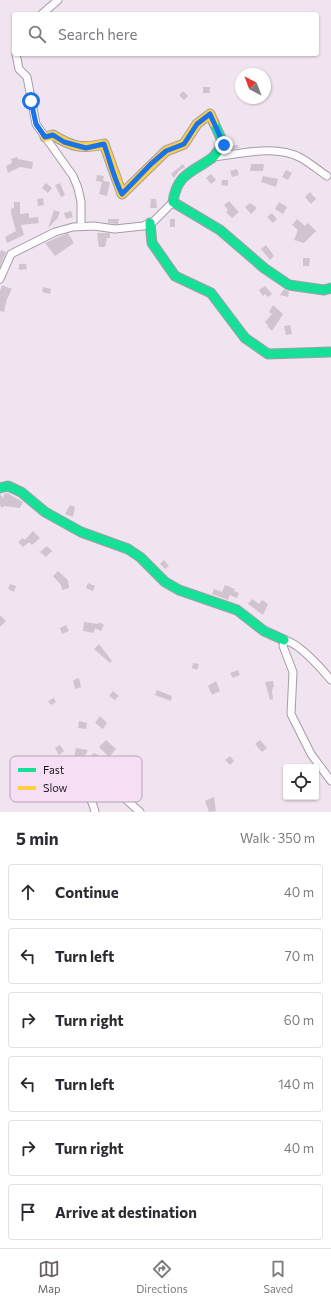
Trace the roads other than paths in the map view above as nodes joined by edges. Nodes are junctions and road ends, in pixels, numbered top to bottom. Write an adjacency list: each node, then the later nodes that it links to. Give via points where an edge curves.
1 (58, 0): 2 (street)
2 (44, 12)
3 (16, 56): 4 (street, via 19,69 27,77 36,124)
4 (45, 137): 5 (street, via 53,135 64,142 86,148 104,144 122,194 166,151 184,144 197,124 210,114 224,145 217,150); 9 (street, via 78,188)
5 (214, 157): 6 (street, via 270,150 299,157); 7 (street, via 184,176 175,189)
6 (330, 176)
7 (173, 202): 8 (street); 11 (street, via 220,230 264,268 289,285 324,290)
8 (150, 223): 9 (street, via 122,228); 12 (street, via 152,243 175,276 211,293 245,338 268,354)
9 (81, 226): 10 (street, via 56,231 13,251)
10 (0, 279)
11 (331, 288)
12 (331, 352)
13 (0, 488): 14 (street, via 8,486 21,492 45,512 81,532 128,549 140,557 165,582 187,594 238,610 264,631)
14 (284, 640): 15 (street, via 291,643); 16 (street, via 283,646 293,672 290,714 311,754)
15 (331, 680)
16 (331, 781)
17 (93, 802): 19 (street)
18 (128, 802): 20 (street)
19 (95, 812)
20 (140, 812)

